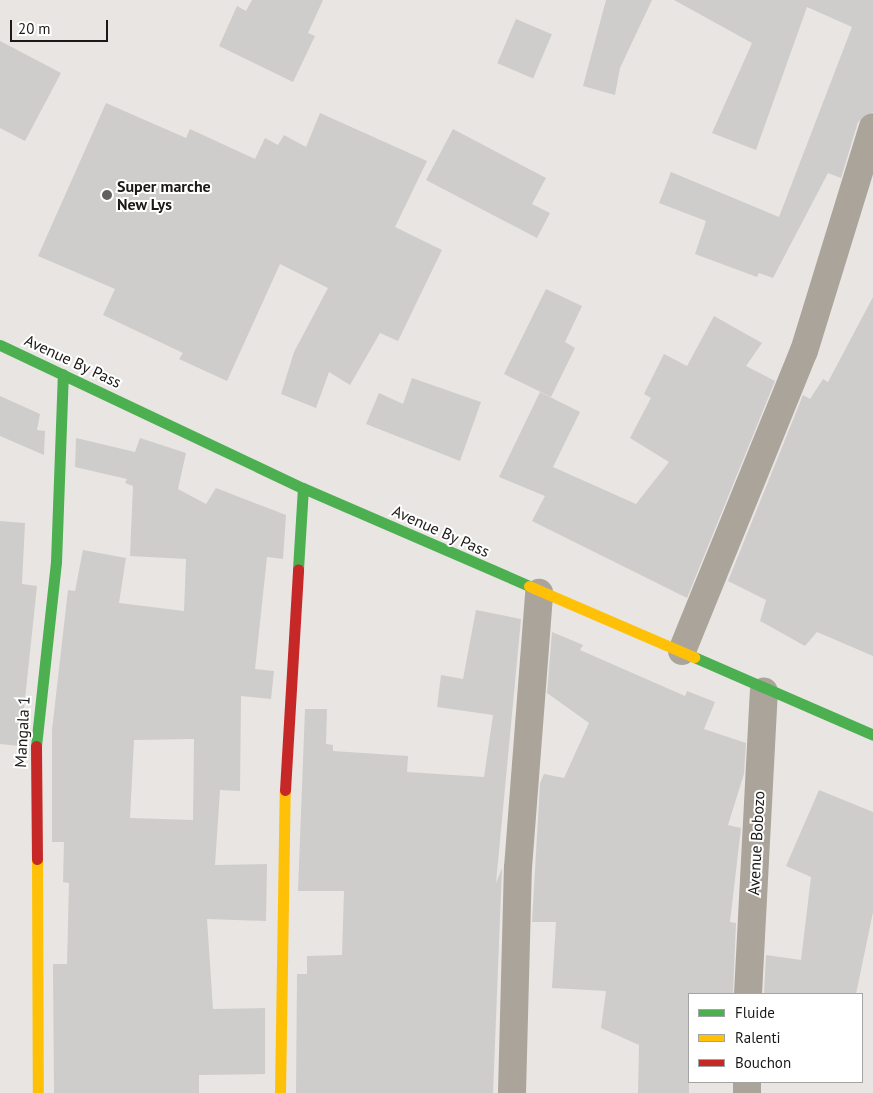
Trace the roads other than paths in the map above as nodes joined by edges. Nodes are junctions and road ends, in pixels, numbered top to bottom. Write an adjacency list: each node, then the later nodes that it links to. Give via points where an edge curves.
1 (873, 127): 6 (street, via 804,351)
2 (0, 345): 3 (main road, Avenue By Pass)
3 (63, 374): 4 (main road, Avenue By Pass); 10 (main road, Mangala 1, via 56,562 36,729)
4 (303, 488): 5 (main road, Avenue By Pass); 11 (main road, via 283,821)
5 (539, 593): 6 (main road, Avenue By Pass); 12 (street, via 518,868)
6 (682, 650): 7 (main road, Avenue By Pass)
7 (764, 691): 8 (main road, Avenue By Pass); 9 (street, Avenue Bobozo)
8 (873, 735)
9 (748, 993)
10 (38, 1093)
11 (280, 1093)
12 (512, 1093)

